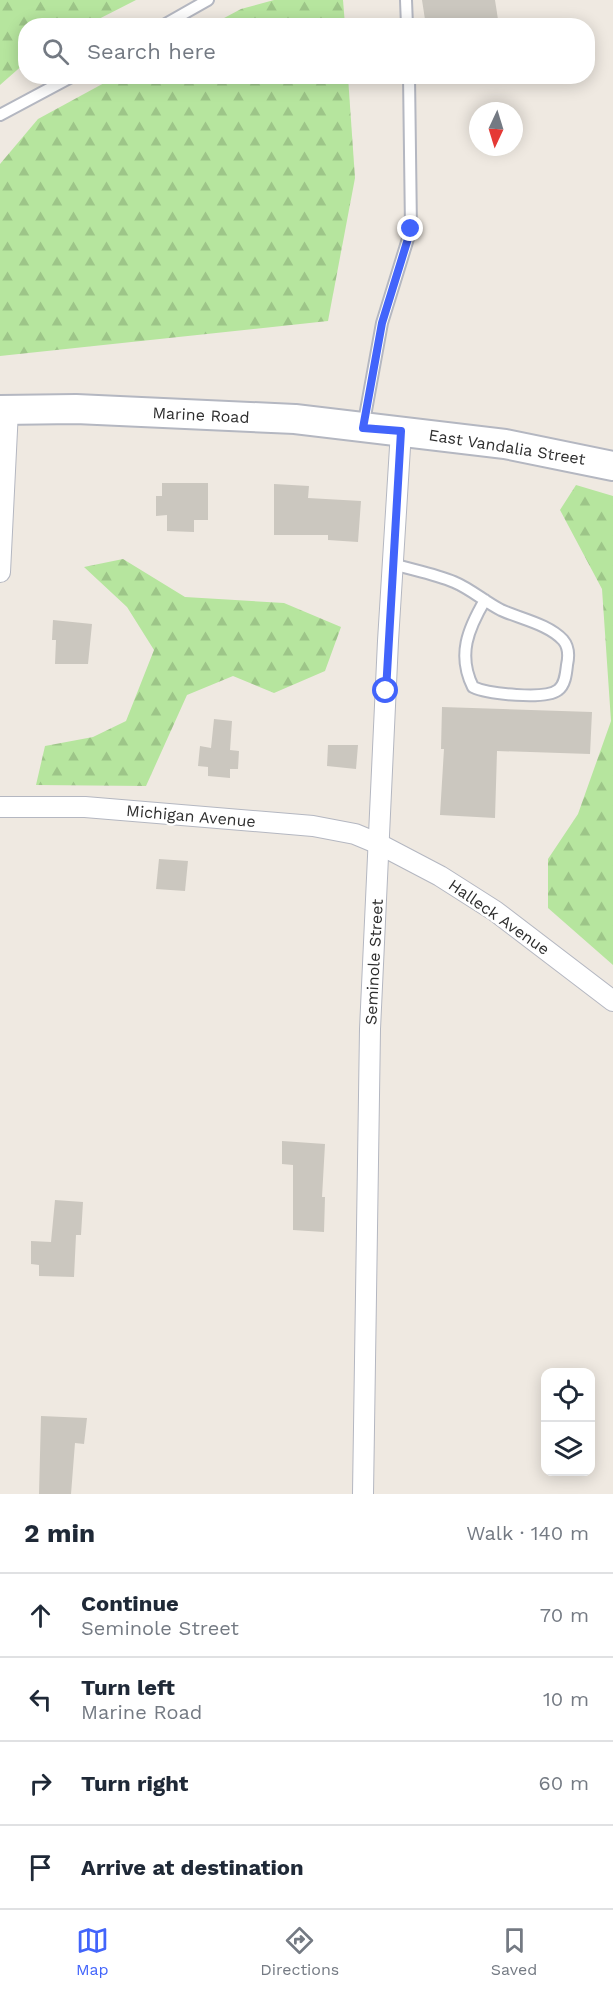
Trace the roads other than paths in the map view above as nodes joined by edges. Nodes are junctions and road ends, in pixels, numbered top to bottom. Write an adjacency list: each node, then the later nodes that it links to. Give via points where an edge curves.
1 (208, 0): 3 (lane)
2 (406, 0): 4 (lane)
3 (176, 18)
4 (407, 18)
5 (58, 84): 7 (lane)
6 (409, 84): 9 (lane, via 411,229 382,323)
7 (0, 115)
8 (4, 410): 9 (main road, Marine Road, via 76,409 283,419); 13 (street)
9 (363, 428): 10 (main road, Marine Road)
10 (401, 431): 11 (main road, East Vandalia Street, via 505,444); 12 (street, Seminole Street)
11 (613, 466)
12 (393, 564): 14 (lane, via 455,583); 16 (street, Seminole Street)
13 (0, 572)
14 (485, 600): 14 (lane, via 547,629 568,646 563,684 557,691 506,694 473,687 467,671 466,640)
15 (0, 807): 16 (street, Michigan Avenue, via 85,807 313,826 355,834)
16 (379, 844): 17 (street, Halleck Avenue, via 441,876 495,911); 18 (street, Seminole Street, via 370,1041)
17 (613, 1001)
18 (363, 1494)

